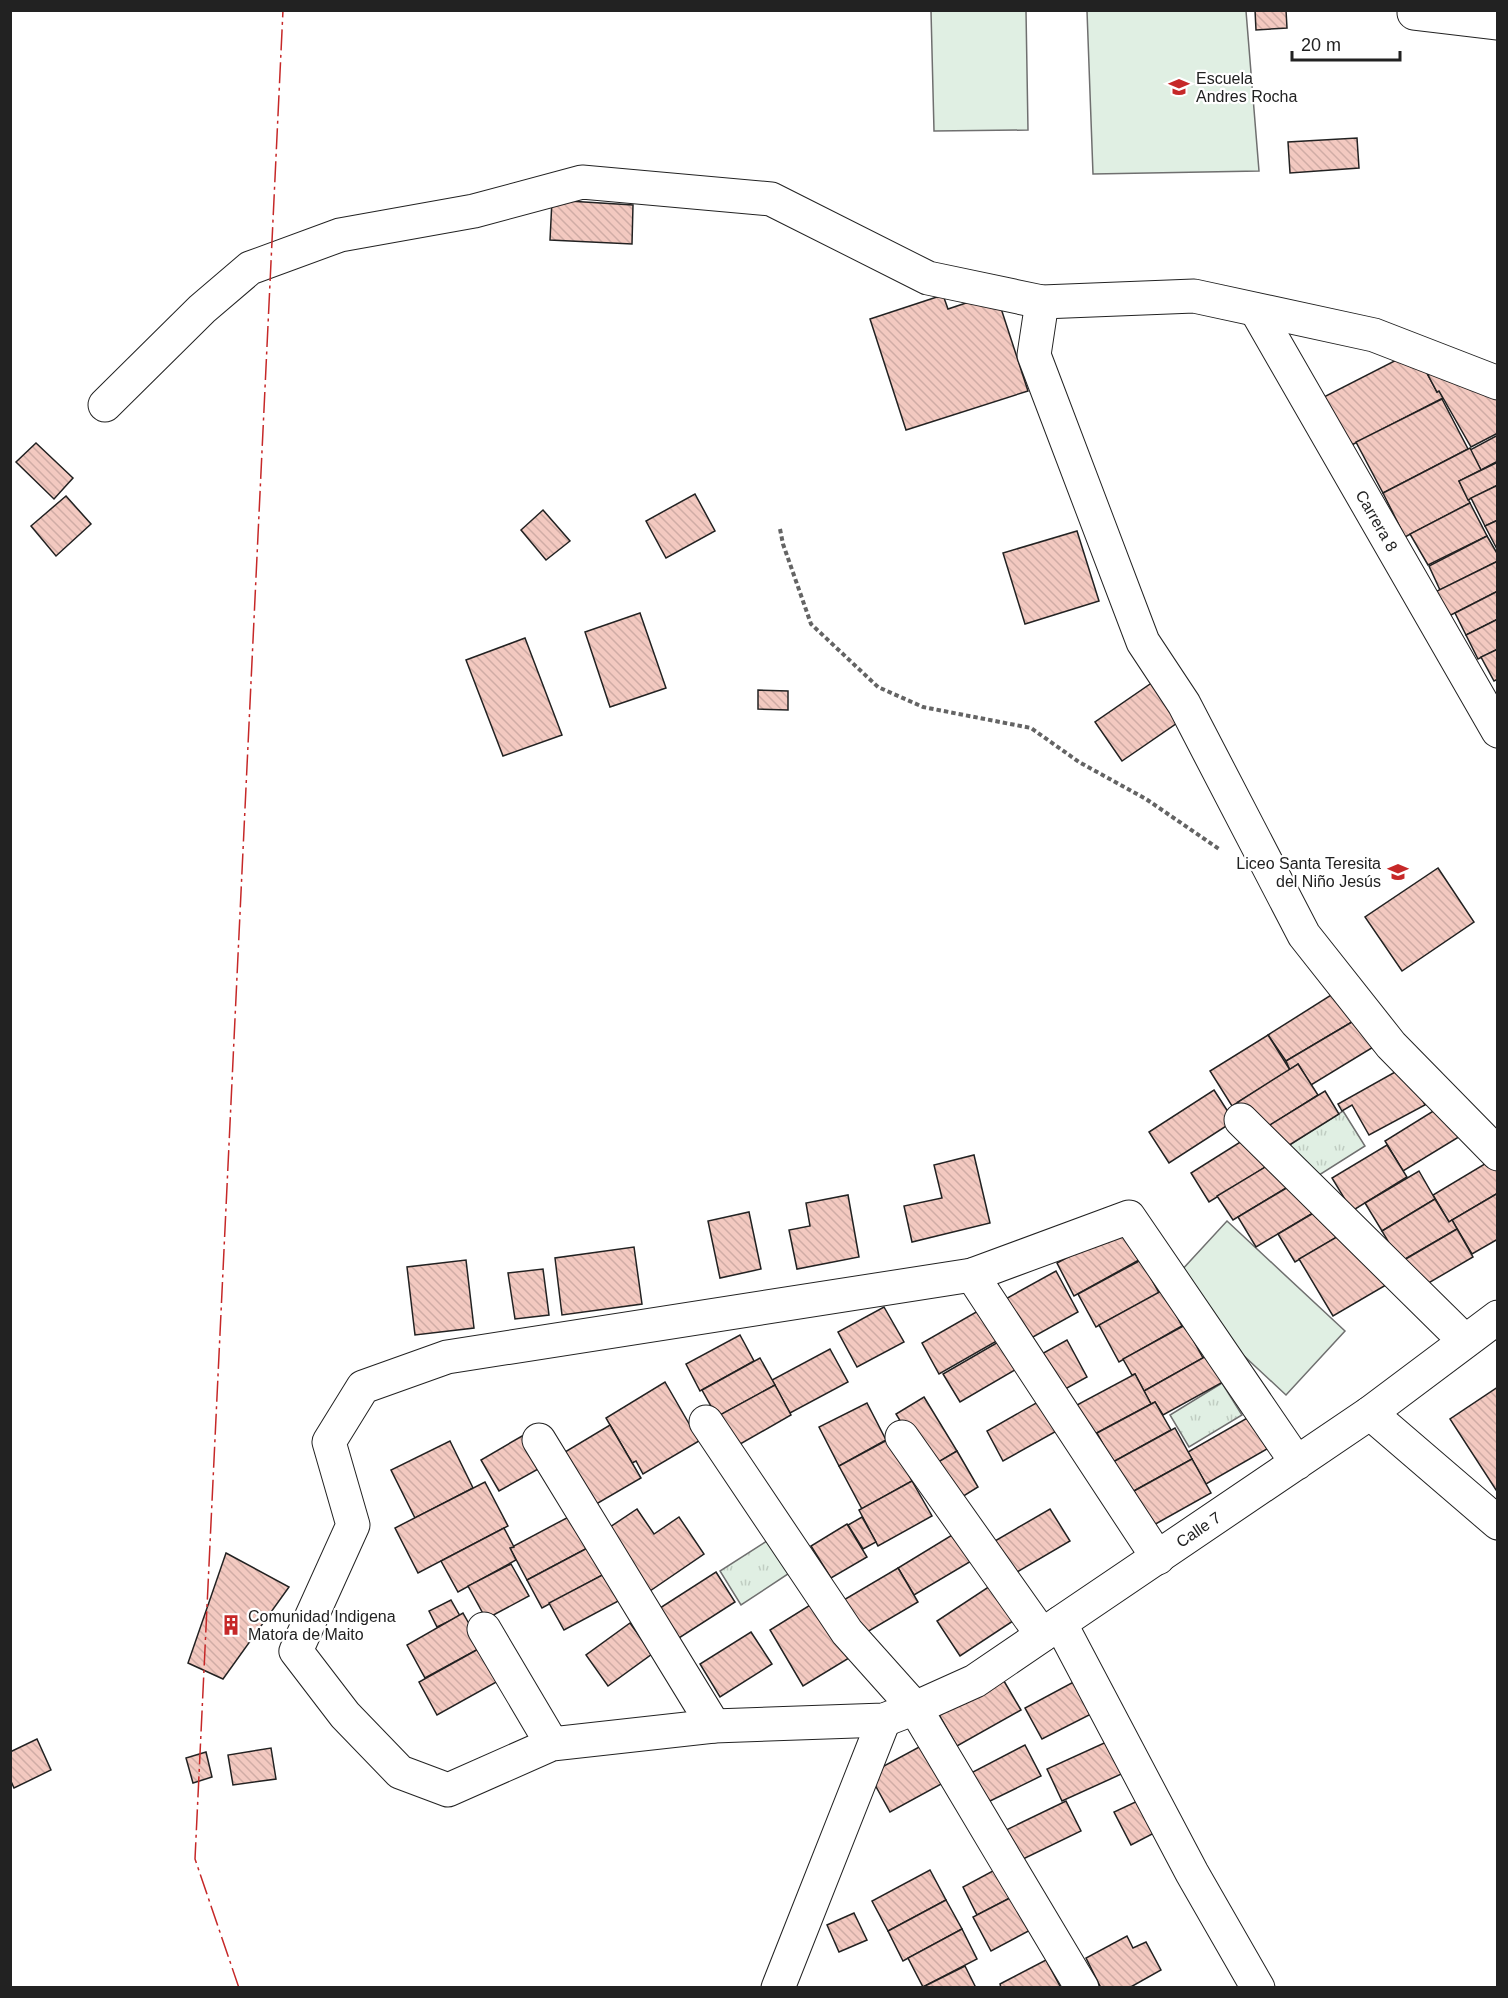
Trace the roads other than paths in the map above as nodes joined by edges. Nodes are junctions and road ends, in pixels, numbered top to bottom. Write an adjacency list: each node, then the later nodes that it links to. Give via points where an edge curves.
1 (1414, 13): 2 (street)
2 (1497, 23)
3 (1042, 302): 4 (street, via 1194,296); 6 (street, via 928,278 771,199 582,182 474,211 340,235 250,268 202,309); 9 (street, via 1034,355 1143,642 1184,704 1304,935 1391,1045)
4 (1256, 310): 5 (street, via 1374,335); 7 (street, Carrera 8)
5 (1497, 383)
6 (105, 405)
7 (1497, 731)
8 (1241, 1120): 12 (street)
9 (1497, 1154)
10 (972, 1275): 17 (street, via 1129,1217); 19 (street); 25 (street, Calle 7, via 447,1357 363,1387 329,1442 353,1525 296,1651 345,1715 400,1772 448,1790)
11 (1497, 1317): 12 (street, Calle 7)
12 (1465, 1341): 13 (street, Calle 7)
13 (1370, 1413): 17 (street, Calle 7); 18 (street)
14 (706, 1422): 22 (street, via 847,1632)
15 (902, 1437): 21 (street)
16 (539, 1440): 24 (street)
17 (1297, 1463): 19 (street, Calle 7)
18 (1497, 1523)
19 (1158, 1558): 21 (street, Calle 7)
20 (484, 1629): 25 (street)
21 (1052, 1629): 22 (street, Calle 7, via 975,1681); 28 (street)
22 (915, 1708): 23 (street, Calle 7); 27 (street)
23 (884, 1720): 24 (street, Calle 7); 26 (street)
24 (714, 1726): 25 (street, Calle 7)
25 (552, 1744)
26 (778, 1988)
27 (1082, 1988)
28 (1258, 1988)

